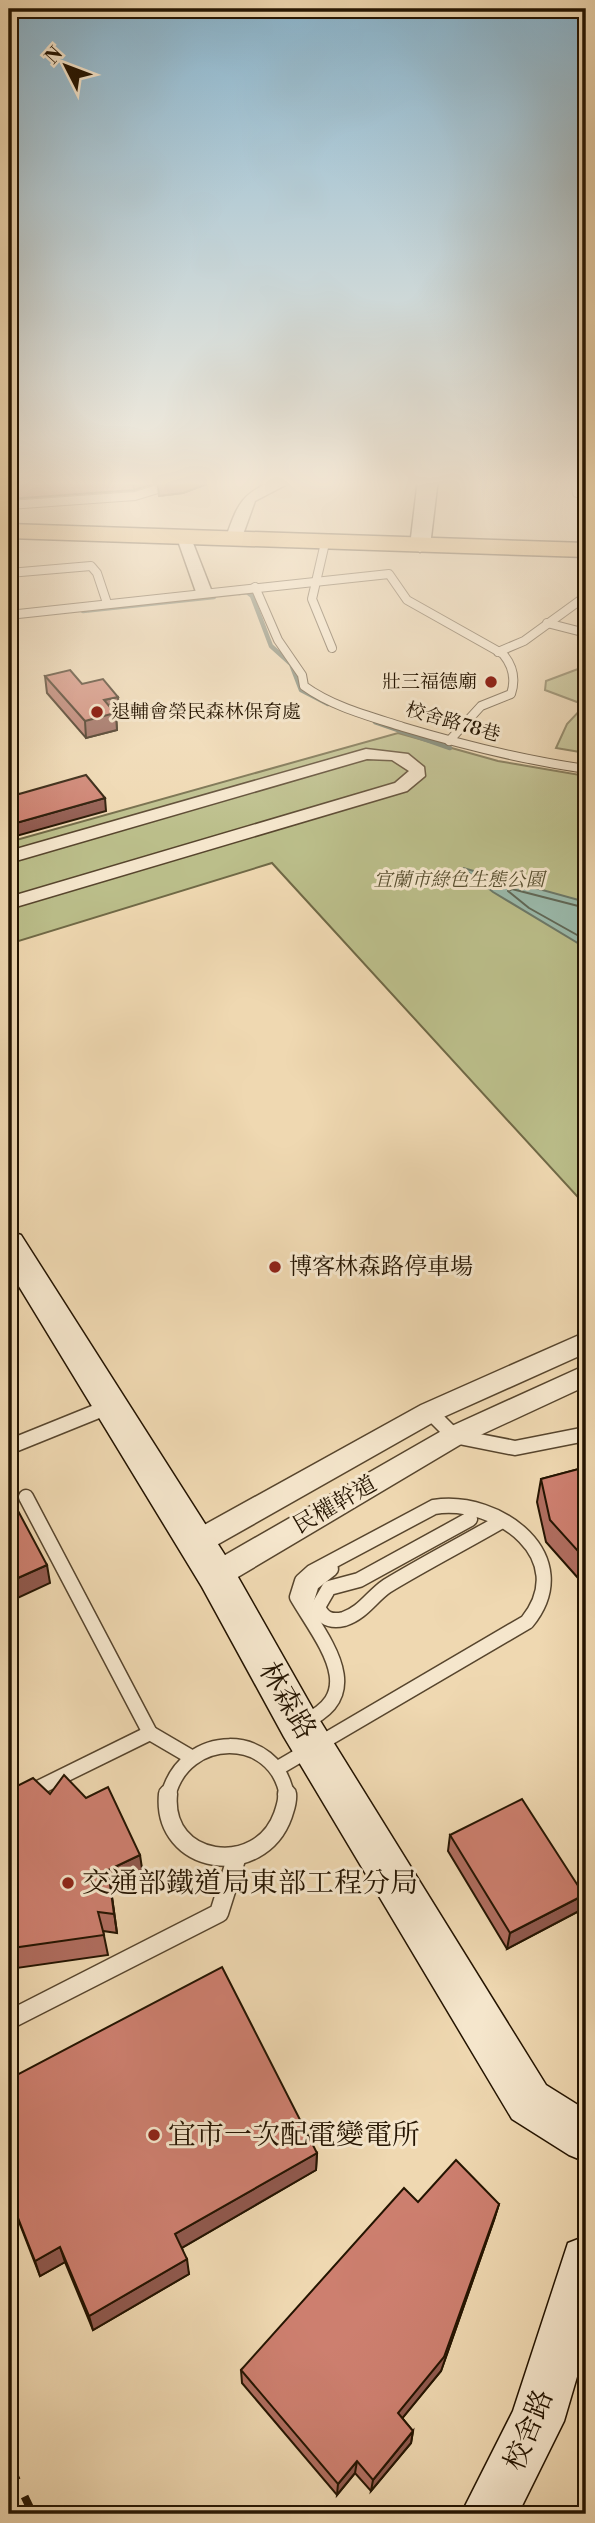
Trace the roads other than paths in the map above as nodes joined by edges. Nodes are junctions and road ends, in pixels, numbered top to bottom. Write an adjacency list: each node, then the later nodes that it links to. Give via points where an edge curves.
1 (105, 597): 7 (lane)
2 (162, 597): 7 (lane)
3 (259, 597): 13 (lane, 校舍路78巷, via 278,640 302,675 304,687 366,715)
4 (313, 597): 11 (lane)
5 (405, 597): 12 (lane)
6 (585, 597): 9 (lane)
7 (107, 603): 8 (lane)
8 (9, 615)
9 (547, 623): 10 (lane); 12 (lane, via 524,641)
10 (586, 633)
11 (332, 648)
12 (499, 652): 13 (lane, via 510,661 511,694 481,706)
13 (449, 741): 14 (lane, 校舍路78巷)
14 (586, 769)
15 (9, 857): 16 (street, via 366,754 405,758 418,771 401,787)
16 (9, 903)
17 (9, 1244): 20 (street, 林森路)
18 (586, 1342): 21 (street, 民權幹道)
19 (586, 1375): 23 (street, 民權幹道)
20 (109, 1407): 24 (lane); 27 (street, 林森路)
21 (430, 1412): 23 (lane); 27 (street, 民權幹道)
22 (586, 1434): 23 (lane, via 515,1448)
23 (454, 1436): 27 (street, 民權幹道)
24 (9, 1447)
25 (26, 1497): 30 (lane)
26 (506, 1520): 28 (lane, via 470,1518 359,1580); 28 (lane, via 384,1588 359,1612 343,1619 322,1616 318,1607); 29 (lane, via 466,1506 434,1507 302,1581 297,1597); 31 (lane, via 533,1548 545,1576 544,1602 527,1622)
27 (206, 1559): 31 (street, 林森路)
28 (329, 1588): 29 (lane, via 318,1595)
29 (309, 1620): 31 (lane, via 340,1672 339,1689 329,1709)
30 (150, 1733): 32 (lane); 33 (lane)
31 (297, 1746): 32 (lane, via 265,1756 228,1744); 34 (lane, via 284,1821 256,1850); 36 (street, 林森路, via 529,2102)
32 (191, 1757): 34 (lane, via 177,1770 169,1787 171,1824 198,1851 217,1857)
33 (9, 1802)
34 (237, 1856): 35 (lane, via 219,1913)
35 (9, 2020)
36 (586, 2138)
37 (586, 2262): 38 (street, 校舍路, via 537,2421)
38 (489, 2514)

